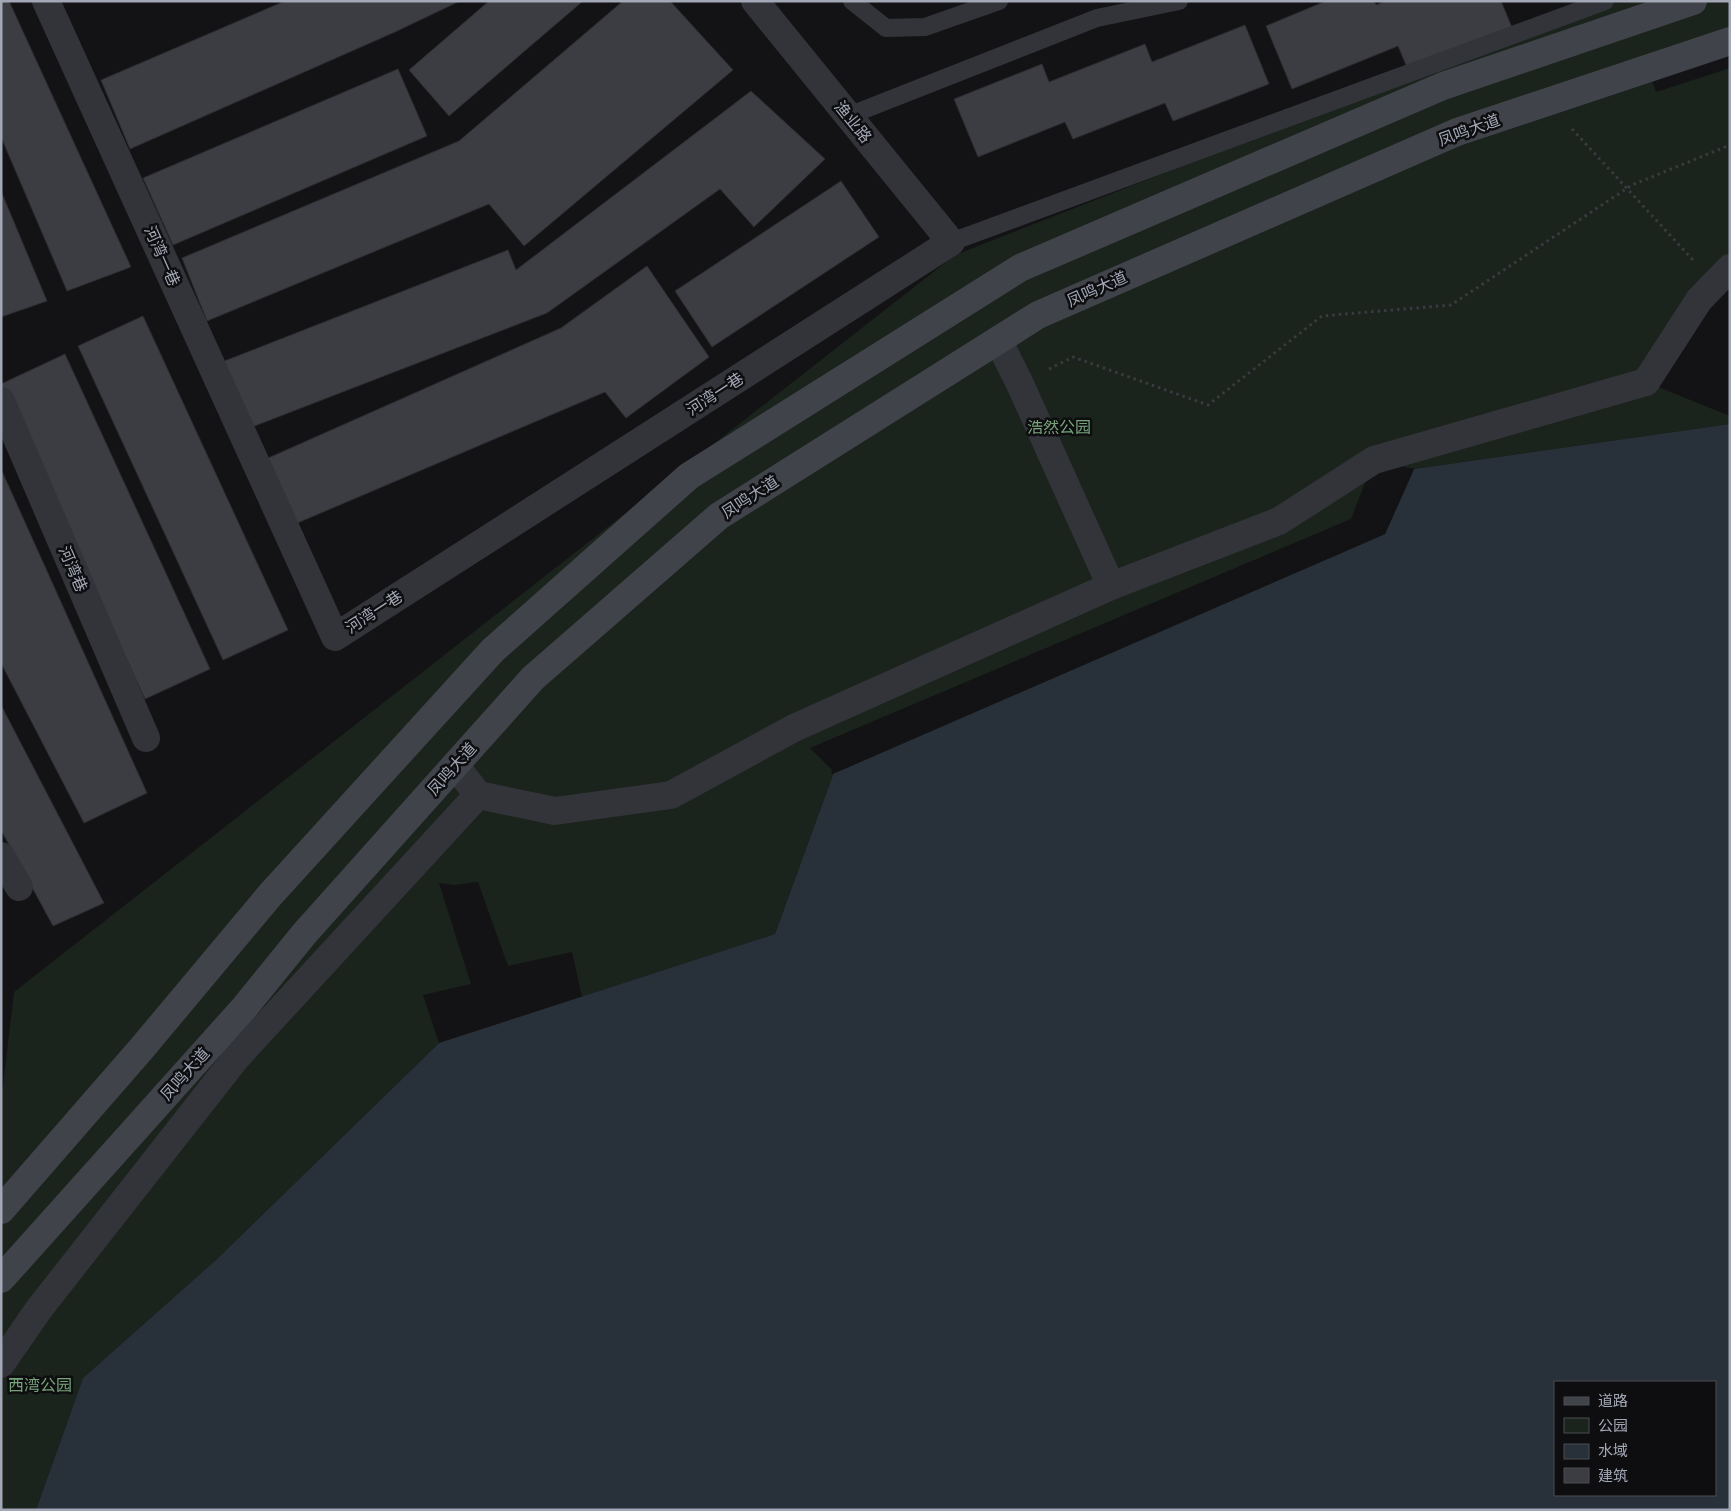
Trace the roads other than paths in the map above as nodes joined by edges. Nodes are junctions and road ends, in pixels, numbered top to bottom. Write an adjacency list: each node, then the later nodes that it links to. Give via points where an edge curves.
1 (46, 1): 10 (street, 河湾一巷, via 335,637)
2 (754, 1): 9 (street, 渔业路)
3 (852, 1): 7 (lane, via 886,28 925,27)
4 (1179, 1): 9 (lane, via 1096,18)
5 (1605, 1): 10 (lane)
6 (1693, 1): 20 (main road, via 1443,86 1020,268 689,476 493,650 270,895)
7 (991, 3)
8 (1730, 41): 12 (main road, 凤鸣大道, via 1457,132 1038,314)
9 (848, 116): 10 (street, 渔业路)
10 (951, 242)
11 (1722, 276): 14 (street, via 1699,300 1646,382 1374,460 1279,521)
12 (998, 340): 14 (street); 16 (main road, 凤鸣大道, via 720,516 533,678)
13 (1, 401): 15 (street, 河湾巷)
14 (1111, 586): 17 (street, via 794,728 671,795 554,811)
15 (146, 738)
16 (455, 765): 17 (street); 21 (main road, 凤鸣大道)
17 (478, 795): 22 (street, via 236,1058 39,1309)
18 (1, 856): 19 (street)
19 (19, 887)
20 (1, 1210)
21 (7, 1273)
22 (1, 1364)

